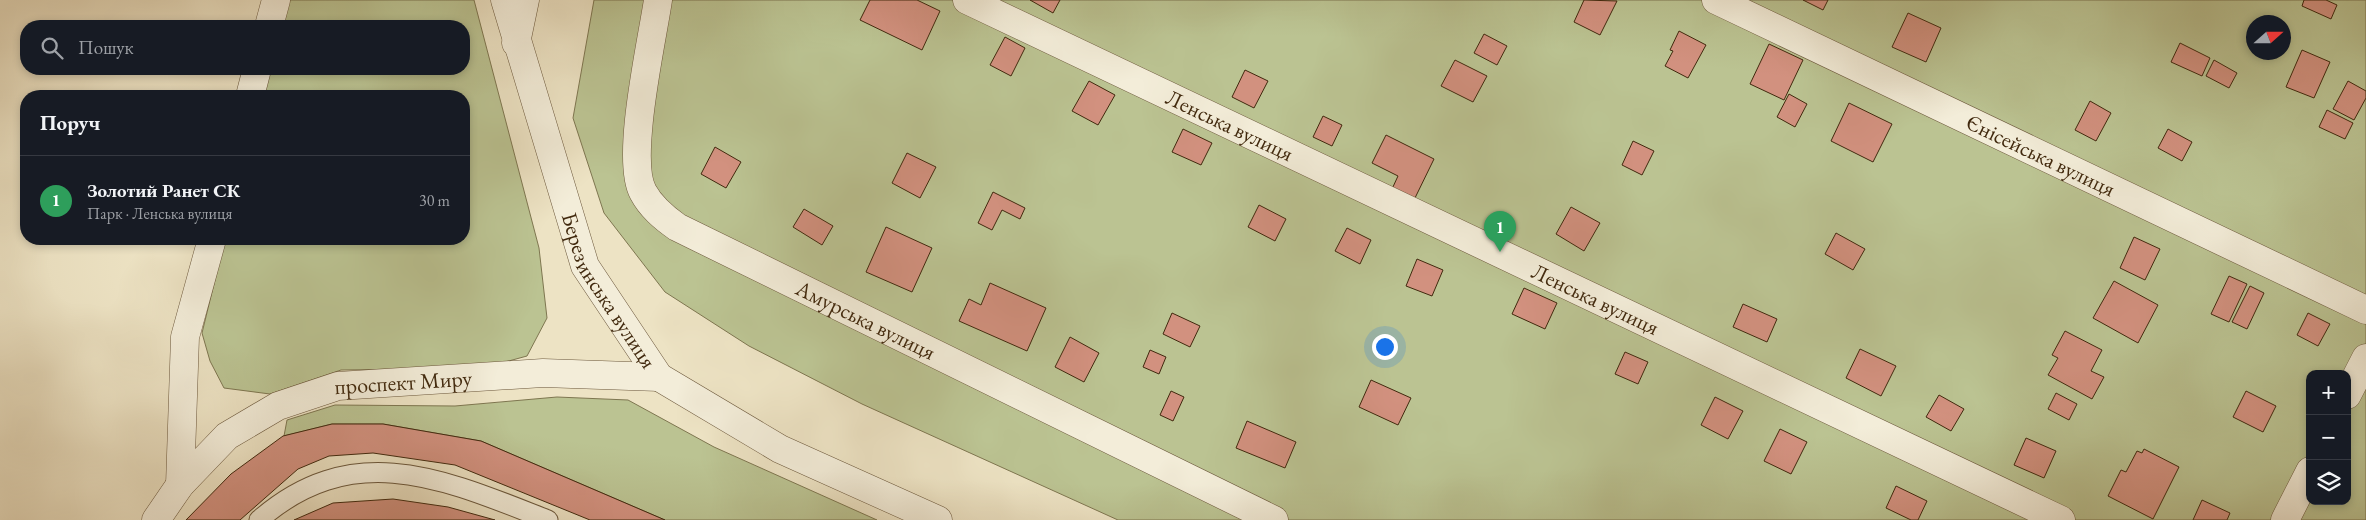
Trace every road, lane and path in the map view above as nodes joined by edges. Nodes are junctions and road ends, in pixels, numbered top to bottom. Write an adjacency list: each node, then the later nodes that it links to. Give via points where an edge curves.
1 (276, 0): 7 (street)
2 (505, 0): 8 (street, Березинська вулиця)
3 (524, 0): 8 (street, Березинська вулиця)
4 (658, 0): 22 (street, Амурська вулиця, via 636,166 642,191 657,212 677,227)
5 (967, 0): 23 (street, Ленська вулиця)
6 (1716, 0): 12 (street, Єнісейська вулиця)
7 (270, 20)
8 (516, 43): 14 (street, Березинська вулиця, via 586,266)
9 (255, 75): 10 (street)
10 (252, 90)
11 (210, 245): 17 (street, via 185,337)
12 (2366, 310)
13 (2366, 358): 15 (street)
14 (659, 377): 17 (street, проспект Миру, via 542,373 338,386 278,406 227,436); 21 (street, Березинська вулиця, via 780,448)
15 (2351, 387)
16 (2306, 479): 24 (street)
17 (180, 485): 18 (street, проспект Миру)
18 (156, 520)
19 (259, 520): 20 (lane, via 306,486 340,475 374,472 414,475 458,485)
20 (548, 520)
21 (938, 520)
22 (1274, 520)
23 (2061, 520)
24 (2285, 520)

